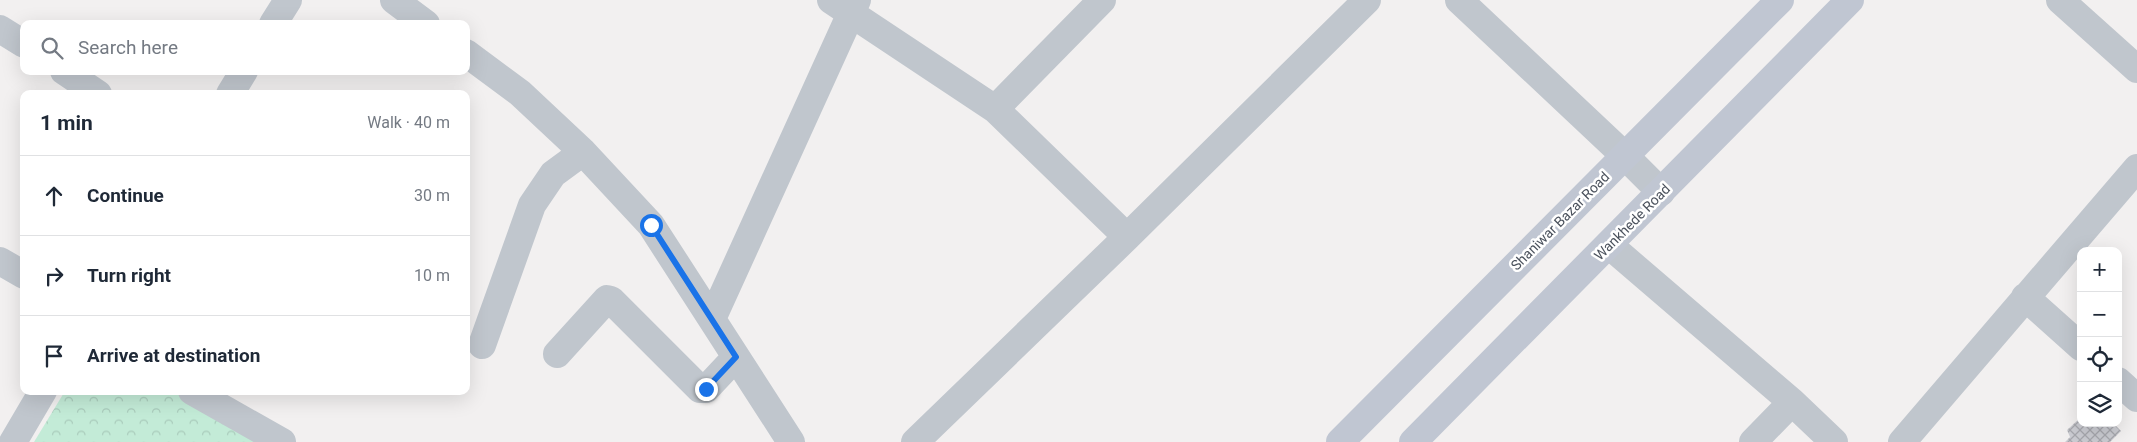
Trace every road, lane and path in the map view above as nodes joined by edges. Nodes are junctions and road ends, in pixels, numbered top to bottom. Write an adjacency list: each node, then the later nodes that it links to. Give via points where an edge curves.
1 (288, 0): 10 (street)
2 (394, 0): 11 (street)
3 (1102, 0): 20 (street)
4 (1367, 0): 25 (street)
5 (1459, 0): 22 (street)
6 (1780, 0): 22 (main road, Shaniwar Bazar Road)
7 (1850, 0): 24 (main road, Wankhede Road)
8 (2060, 0): 15 (street)
9 (846, 4): 20 (street); 30 (street)
10 (276, 20)
11 (421, 20)
12 (0, 29): 13 (street)
13 (20, 42)
14 (470, 57): 21 (street, via 520,93)
15 (2137, 70)
16 (70, 75): 18 (street)
17 (242, 75): 19 (street)
18 (92, 90)
19 (232, 90)
20 (995, 109): 25 (street)
21 (583, 152): 30 (street, via 651,225); 32 (street, via 553,174 532,205)
22 (1625, 156): 24 (street); 44 (main road, Shaniwar Bazar Road)
23 (2137, 168): 29 (street)
24 (1661, 192): 26 (main road, Wankhede Road)
25 (1127, 237): 43 (street)
26 (1609, 245): 39 (street); 45 (main road, Wankhede Road)
27 (0, 261): 28 (street)
28 (20, 273)
29 (2025, 297): 31 (street); 48 (street)
30 (712, 318): 34 (street)
31 (2077, 343)
32 (482, 345)
33 (557, 354): 34 (street, via 607,299 700,389 706,389)
34 (736, 357): 42 (street)
35 (2119, 382): 38 (street)
36 (41, 395): 40 (street)
37 (199, 395): 41 (street)
38 (2137, 398)
39 (1792, 402): 46 (street); 47 (street)
40 (13, 442)
41 (282, 442)
42 (791, 442)
43 (915, 442)
44 (1340, 442)
45 (1413, 442)
46 (1753, 442)
47 (1834, 442)
48 (1902, 442)

